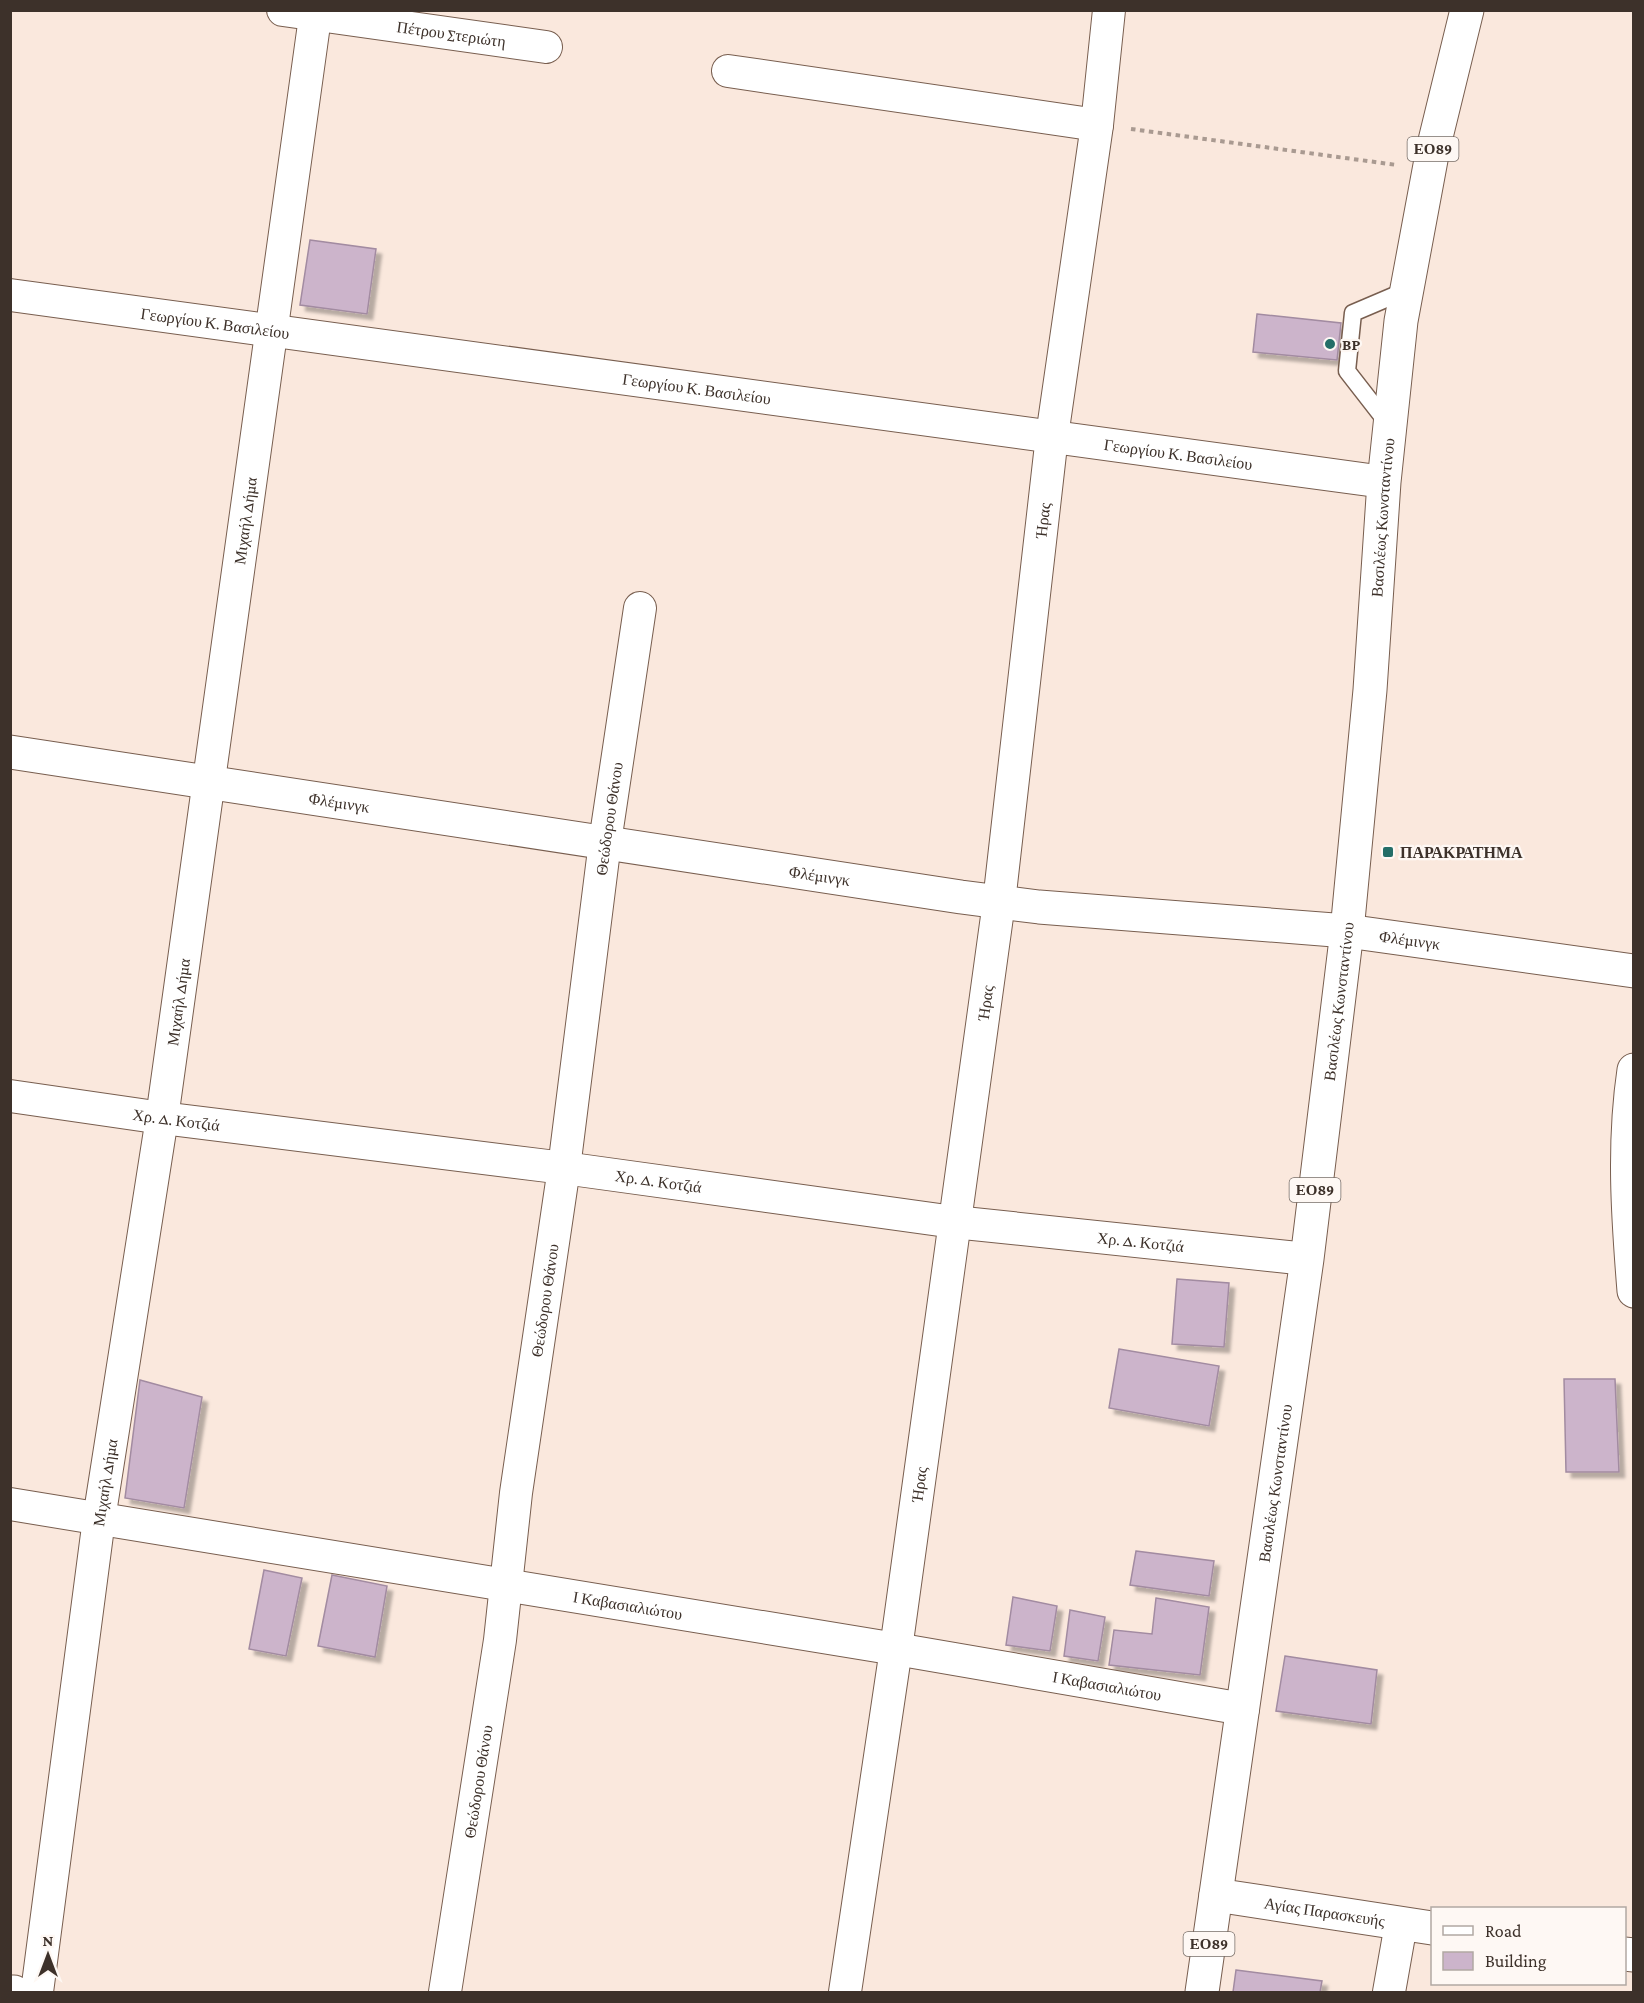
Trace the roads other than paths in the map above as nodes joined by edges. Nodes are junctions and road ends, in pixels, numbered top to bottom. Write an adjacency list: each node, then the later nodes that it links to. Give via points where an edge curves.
1 (284, 10): 4 (street, Πέτρου Στεριώτη)
2 (1109, 10): 7 (street, Ήρας)
3 (1467, 10): 8 (main road, Βασιλέως Κωνσταντίνου / ΕΟ89, via 1429,169)
4 (316, 13): 5 (street, Πέτρου Στεριώτη); 10 (street, Μιχαήλ Δήμα)
5 (546, 47)
6 (728, 71): 7 (street)
7 (1097, 125): 12 (street, Ήρας)
8 (1407, 290): 11 (main road, Βασιλέως Κωνσταντίνου / ΕΟ89); 11 (lane, via 1353,313 1347,371)
9 (10, 295): 10 (street, Γεωργίου Κ. Βασιλείου)
10 (273, 330): 12 (street, Γεωργίου Κ. Βασιλείου); 16 (street, Μιχαήλ Δήμα)
11 (1390, 426): 13 (main road, Βασιλέως Κωνσταντίνου / ΕΟ89)
12 (1052, 436): 13 (street, Γεωργίου Κ. Βασιλείου); 18 (street, Ήρας)
13 (1384, 482): 19 (main road, Βασιλέως Κωνσταντίνου / ΕΟ89, via 1370,690)
14 (640, 608): 17 (street, Θεώδορου Θάνου)
15 (10, 752): 16 (main road, Φλέμινγκ)
16 (209, 782): 17 (main road, Φλέμινγκ); 23 (street, Μιχαήλ Δήμα)
17 (605, 842): 18 (main road, Φλέμινγκ); 24 (street, Θεώδορου Θάνου)
18 (999, 902): 19 (main road, Φλέμινγκ); 25 (street, Ήρας)
19 (1347, 931): 20 (main road, Φλέμινγκ); 26 (main road, Βασιλέως Κωνσταντίνου / ΕΟ89)
20 (1634, 971)
21 (1634, 1070): 27 (main road, via 1628,1110 1627,1193)
22 (10, 1096): 23 (street, Χρ. Δ. Κοτζιά)
23 (162, 1118): 24 (street, Χρ. Δ. Κοτζιά); 29 (street, Μιχαήλ Δήμα)
24 (564, 1168): 25 (street, Χρ. Δ. Κοτζιά); 30 (street, Θεώδορου Θάνου)
25 (954, 1222): 26 (street, Χρ. Δ. Κοτζιά); 31 (street, Ήρας)
26 (1307, 1259): 32 (main road, Βασιλέως Κωνσταντίνου / ΕΟ89)
27 (1634, 1291)
28 (10, 1504): 29 (street, Ι Καβασιαλιώτου)
29 (99, 1519): 30 (street, Ι Καβασιαλιώτου); 35 (street, Μιχαήλ Δήμα)
30 (506, 1586): 31 (street, Ι Καβασιαλιώτου); 36 (street, Θεώδορου Θάνου)
31 (896, 1649): 32 (street, Ι Καβασιαλιώτου); 37 (street, Ήρας)
32 (1243, 1709): 33 (main road, Βασιλέως Κωνσταντίνου / ΕΟ89)
33 (1216, 1895): 34 (main road, Αγίας Παρασκευής); 38 (main road, Βασιλέως Κωνσταντίνου / ΕΟ89)
34 (1417, 1926): 39 (street)
35 (37, 1992)
36 (445, 1992)
37 (845, 1992)
38 (1202, 1992)
39 (1389, 1992)

